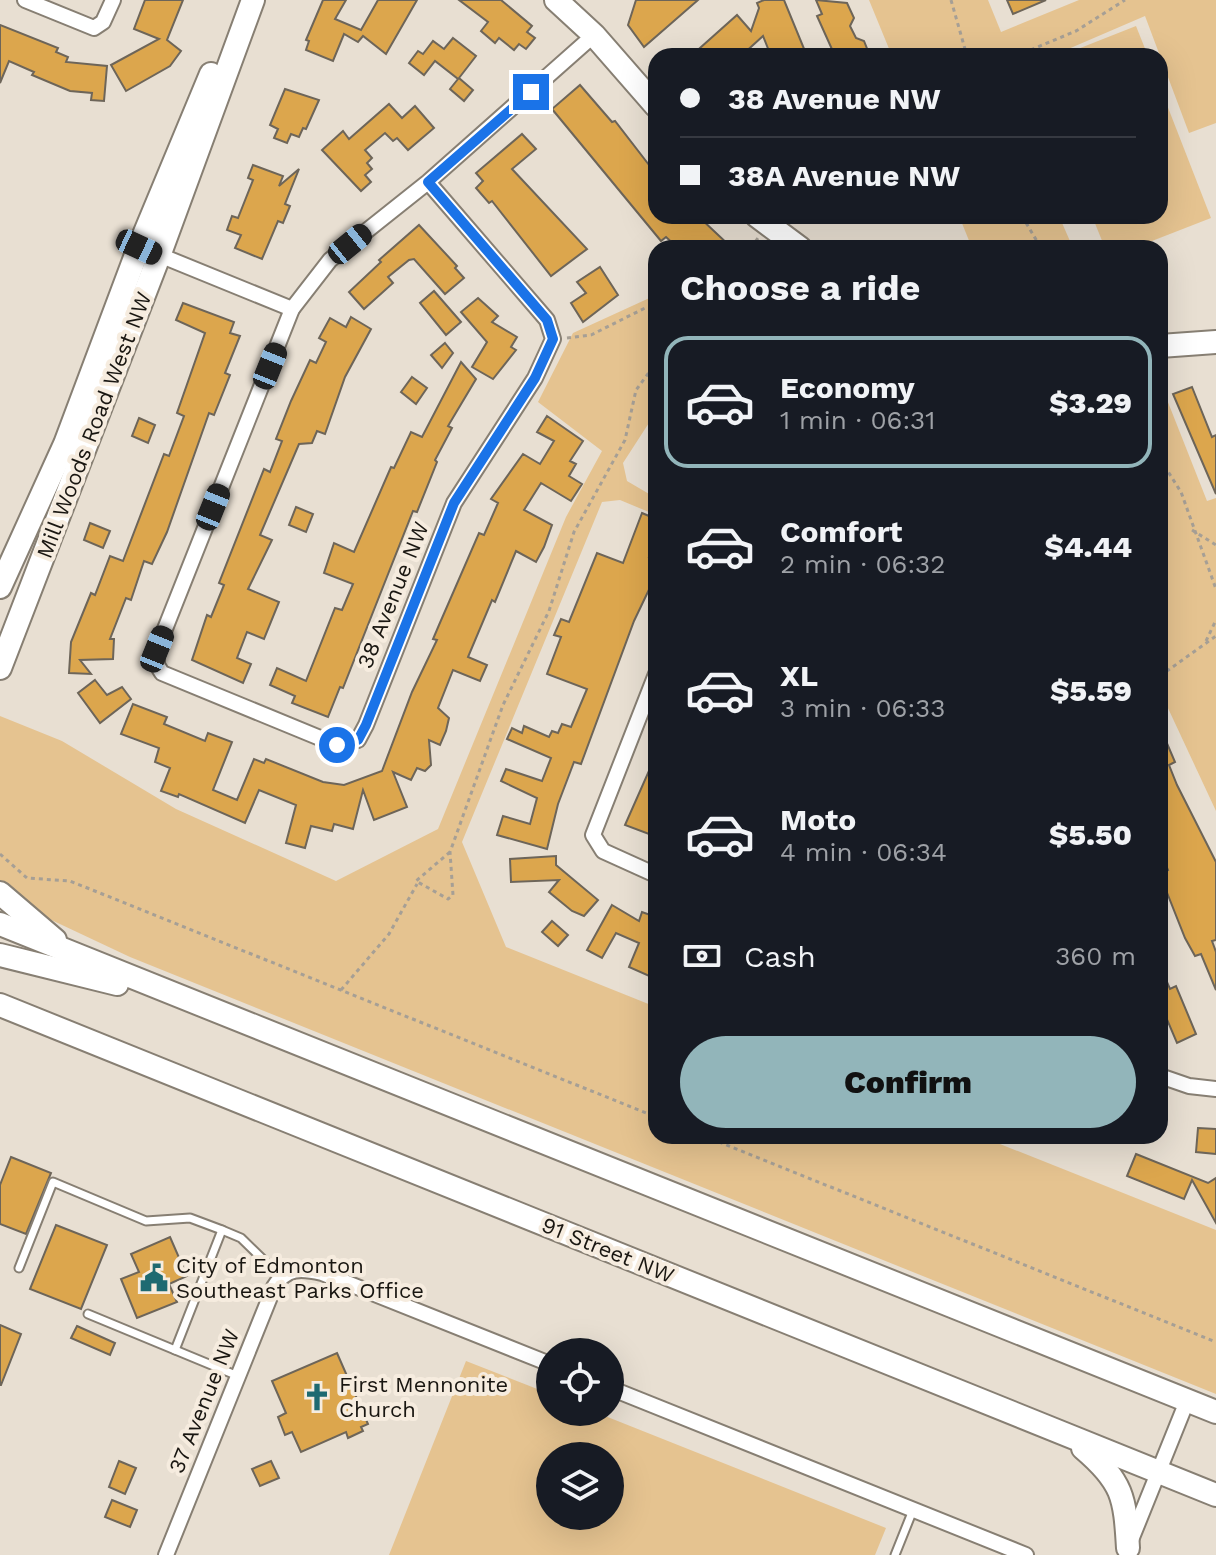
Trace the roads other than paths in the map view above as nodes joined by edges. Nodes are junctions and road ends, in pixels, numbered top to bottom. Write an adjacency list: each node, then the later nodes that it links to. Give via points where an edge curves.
1 (25, 0): 2 (street, via 87,27 99,26)
2 (113, 0)
3 (244, 0): 11 (main road, Mill Woods Road West NW)
4 (253, 0): 11 (main road, Mill Woods Road West NW)
5 (556, 0): 6 (main road)
6 (594, 35): 7 (main road); 8 (street)
7 (648, 97)
8 (428, 182): 12 (street, via 330,260); 12 (street, 38 Avenue NW, via 560,338 454,503 366,725 358,740 349,743 325,741 171,678 157,665 157,649)
9 (768, 224): 10 (main road)
10 (789, 240)
11 (149, 251): 12 (street); 15 (main road, Mill Woods Road West NW); 16 (main road, Mill Woods Road West NW)
12 (292, 309)
13 (1216, 342): 14 (main road)
14 (1168, 345)
15 (0, 587)
16 (0, 668)
17 (648, 694): 18 (street, via 593,835 603,851)
18 (648, 871)
19 (0, 893): 21 (main road)
20 (0, 924): 21 (main road)
21 (67, 952): 24 (main road)
22 (0, 955): 24 (main road)
23 (0, 1005): 37 (main road, 91 Street NW)
24 (238, 1019): 35 (main road)
25 (1168, 1079): 26 (street)
26 (1216, 1089)
27 (222, 1230): 28 (lane, via 190,1218 146,1221 53,1182); 29 (lane); 31 (lane)
28 (19, 1268)
29 (286, 1273): 32 (street, via 322,1273); 33 (street, 37 Avenue NW)
30 (88, 1314): 31 (lane)
31 (175, 1350): 33 (lane)
32 (536, 1358)
33 (238, 1376): 43 (street, 37 Avenue NW)
34 (624, 1394): 40 (street)
35 (1187, 1401): 36 (main road); 38 (street)
36 (1216, 1412)
37 (1067, 1434): 38 (main road, 91 Street NW); 42 (main road, via 1107,1469 1121,1489)
38 (1158, 1472): 39 (main road, 91 Street NW); 42 (street)
39 (1216, 1495)
40 (913, 1510): 41 (street); 44 (lane)
41 (1008, 1552): 45 (street)
42 (1126, 1552)
43 (166, 1555)
44 (895, 1555)
45 (1026, 1555)

